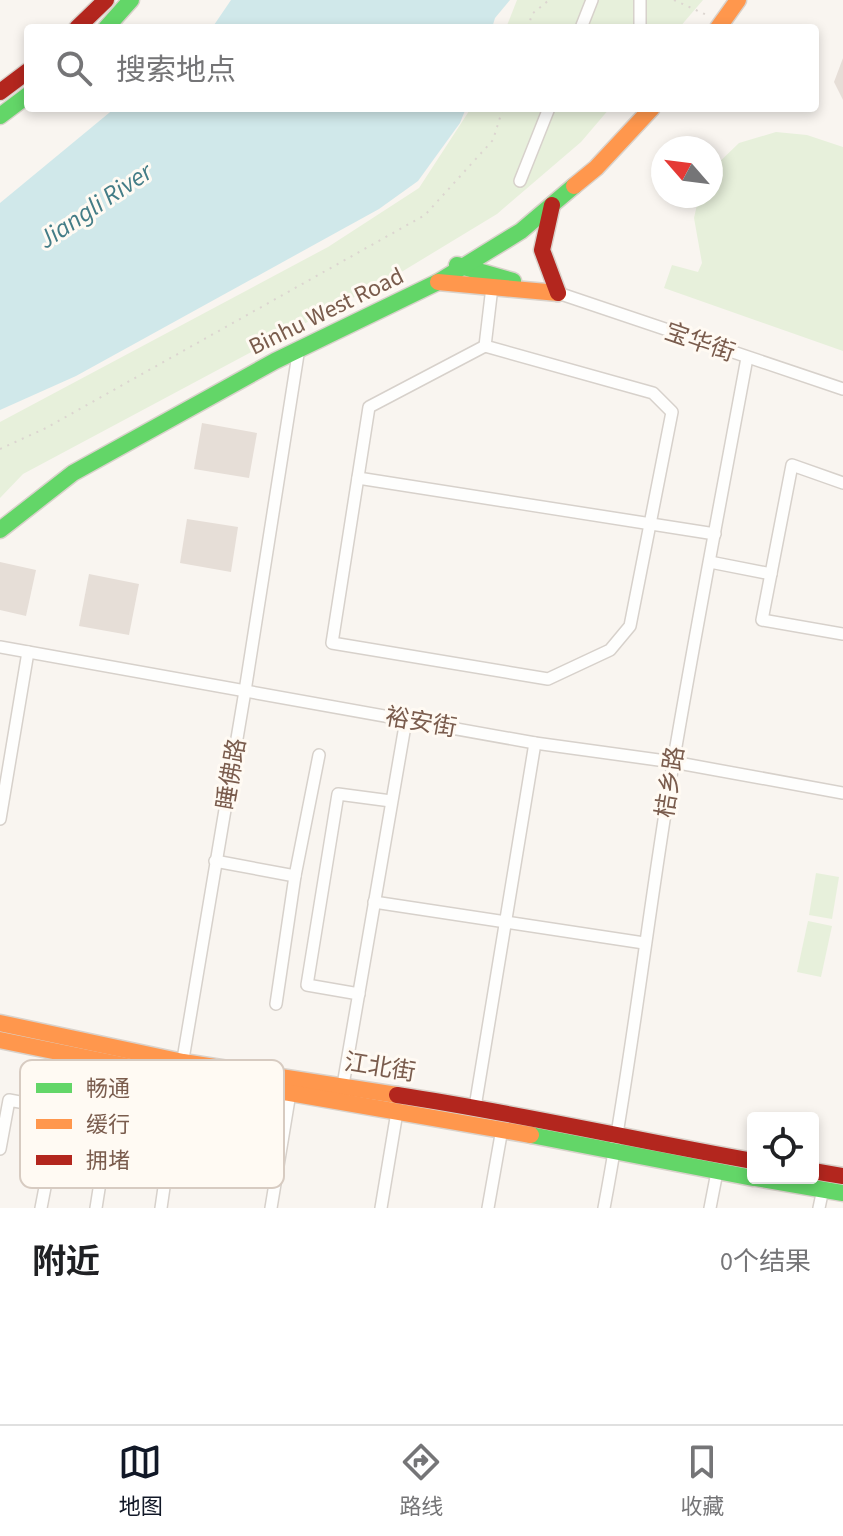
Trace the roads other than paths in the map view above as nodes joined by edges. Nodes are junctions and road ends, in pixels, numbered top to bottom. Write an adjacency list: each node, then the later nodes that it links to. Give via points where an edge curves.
1 (106, 0): 5 (main road)
2 (133, 0): 6 (main road)
3 (592, 0): 7 (street)
4 (640, 0): 8 (street)
5 (81, 24)
6 (111, 24)
7 (583, 24)
8 (640, 24)
9 (24, 74): 10 (main road)
10 (0, 92)
11 (24, 98): 15 (main road)
12 (547, 112): 16 (street)
13 (637, 112): 18 (main road, Binhu West Road)
14 (648, 112): 17 (main road, Binhu West Road)
15 (0, 116)
16 (520, 181)
17 (552, 205): 18 (main road, Binhu West Road); 22 (main road, via 542,250)
18 (530, 218): 19 (main road, Binhu West Road); 22 (main road, via 532,254)
19 (458, 265): 20 (main road, Binhu West Road); 22 (main road); 23 (main road, Binhu West Road)
20 (438, 282): 21 (main road); 23 (main road, Binhu West Road)
21 (492, 287): 22 (main road); 24 (street)
22 (558, 293): 25 (street, 宝华街)
23 (299, 346): 29 (main road, Binhu West Road, via 68,467); 31 (main road, Binhu West Road, via 73,473); 38 (street, 睡佛路)
24 (485, 346): 27 (street, via 369,407); 30 (street, via 653,393 672,412)
25 (747, 358): 26 (street, 宝华街); 32 (street, 桔乡路)
26 (843, 389)
27 (358, 478): 30 (street); 30 (street, via 332,643 548,679 610,650 630,626)
28 (843, 483): 34 (street, via 792,465)
29 (0, 519)
30 (650, 522): 32 (street)
31 (0, 530)
32 (715, 534): 33 (street, 桔乡路)
33 (710, 562): 34 (street); 42 (street, 桔乡路)
34 (771, 574): 35 (street, via 762,620)
35 (843, 634)
36 (0, 647): 37 (street, 裕安街)
37 (28, 652): 38 (street, 裕安街); 45 (street)
38 (245, 691): 39 (street, 裕安街); 46 (street, 睡佛路)
39 (406, 720): 40 (street, 裕安街); 44 (street)
40 (535, 743): 42 (street, 裕安街); 49 (street)
41 (319, 755): 47 (street)
42 (673, 762): 43 (street, 裕安街); 50 (street, 桔乡路)
43 (843, 793)
44 (391, 801): 48 (street); 51 (street, via 338,794 307,985)
45 (0, 819)
46 (215, 861): 47 (street); 57 (street, 睡佛路)
47 (295, 876): 52 (street)
48 (374, 902): 49 (street); 51 (street)
49 (505, 922): 50 (street); 63 (street)
50 (644, 943): 67 (street, 桔乡路)
51 (359, 994): 59 (street)
52 (276, 1004)
53 (0, 1023): 56 (main road, 江北街)
54 (0, 1040): 55 (main road, 江北街)
55 (126, 1060)
56 (146, 1060)
57 (183, 1060)
58 (284, 1079): 59 (main road, 江北街)
59 (343, 1085): 63 (main road, 江北街)
60 (284, 1092): 61 (main road, 江北街)
61 (290, 1093): 64 (main road, 江北街); 65 (street)
62 (20, 1102): 68 (street, via 9,1100)
63 (475, 1107): 67 (main road, 江北街)
64 (397, 1112): 66 (main road, 江北街); 85 (street)
65 (284, 1129)
66 (502, 1129): 67 (main road, 江北街); 86 (street)
67 (616, 1144): 69 (main road, 江北街); 70 (main road, 江北街); 87 (street, 桔乡路)
68 (0, 1149)
69 (747, 1160)
70 (717, 1172): 73 (main road, 江北街); 88 (street)
71 (819, 1172): 72 (main road)
72 (843, 1176)
73 (747, 1177)
74 (792, 1184): 79 (main road, 江北街)
75 (45, 1188): 81 (street)
76 (99, 1188): 82 (street)
77 (164, 1188): 83 (street, 睡佛路)
78 (274, 1188): 84 (street)
79 (823, 1189): 80 (main road, 江北街); 89 (street)
80 (843, 1193)
81 (41, 1208)
82 (96, 1208)
83 (161, 1208)
84 (271, 1208)
85 (381, 1208)
86 (488, 1208)
87 (604, 1208)
88 (710, 1208)
89 (819, 1208)

